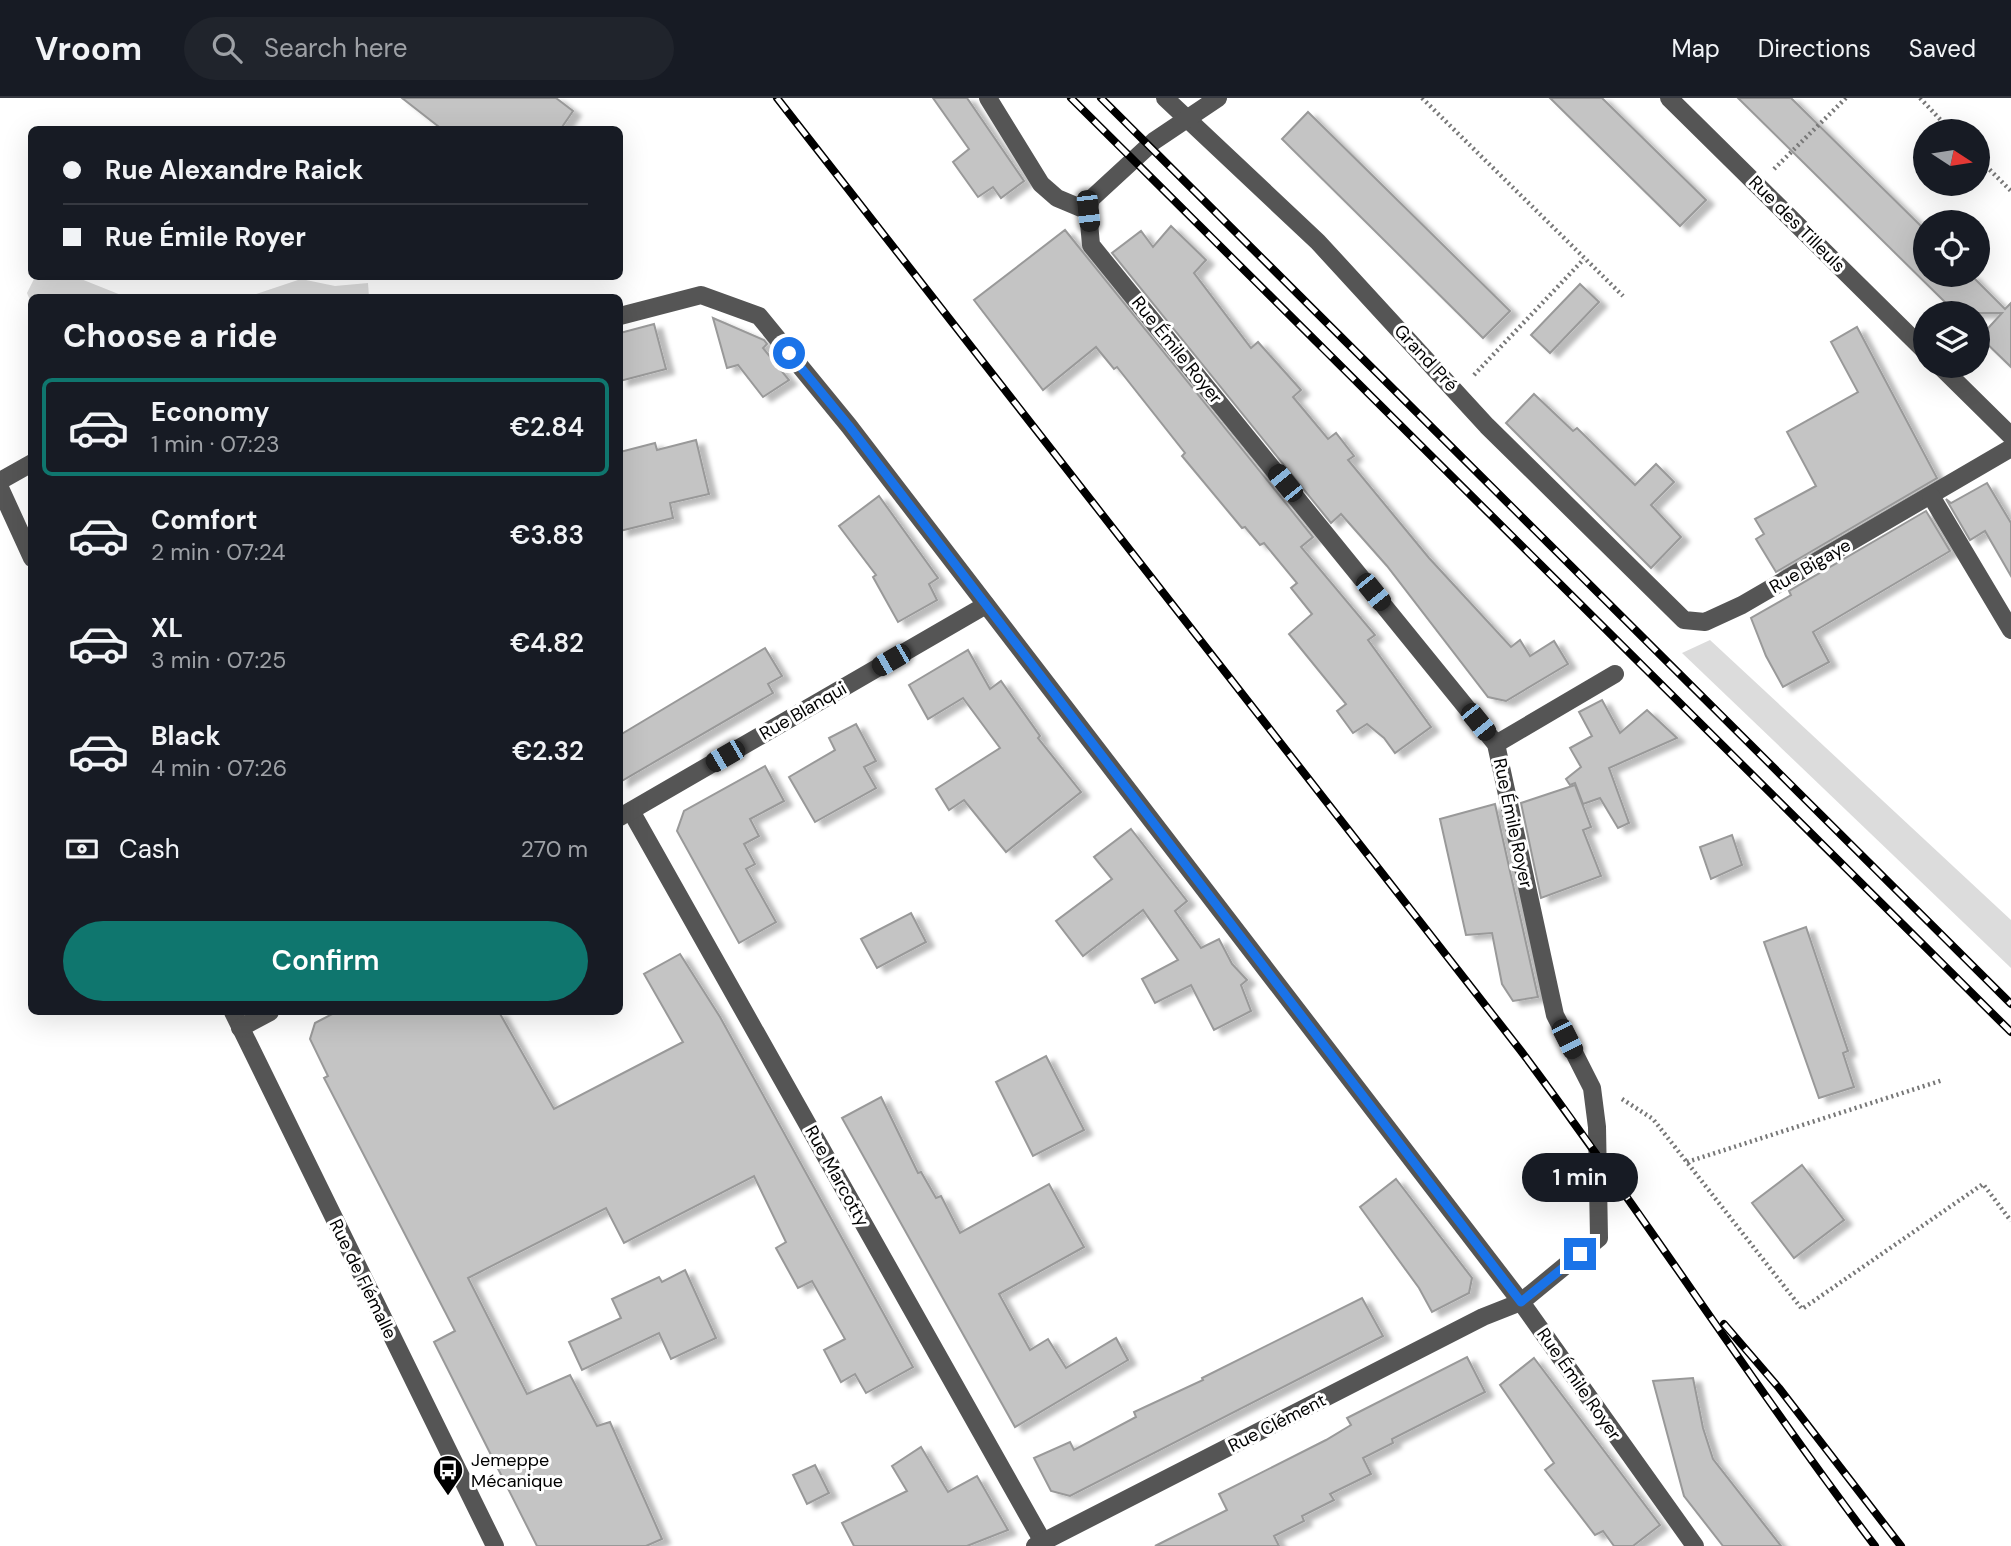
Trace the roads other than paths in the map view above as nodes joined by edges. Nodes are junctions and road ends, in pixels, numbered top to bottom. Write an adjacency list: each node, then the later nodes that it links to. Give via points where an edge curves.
1 (988, 98): 6 (street, via 1041,184 1057,198)
2 (1165, 98): 5 (street, Grand Pré)
3 (1218, 98): 5 (street)
4 (1669, 98): 8 (street, Rue des Tilleuls)
5 (1185, 118): 6 (street, via 1091,199); 18 (street, Grand Pré, via 1318,242 1497,436)
6 (1088, 211): 21 (street, Rue Émile Royer, via 1091,245)
7 (623, 315): 17 (street, via 701,295 758,316)
8 (1913, 339)
9 (1952, 378): 10 (street)
10 (2011, 436)
11 (2011, 447): 15 (street, Rue Bigaye)
12 (28, 465): 13 (street)
13 (0, 481)
14 (0, 488): 16 (street)
15 (1931, 496): 18 (street, Rue Bigaye, via 1722,616 1705,622); 19 (street)
16 (28, 549)
17 (986, 605): 22 (street, Rue Blanqui); 25 (street)
18 (1684, 620)
19 (2011, 630)
20 (1615, 674): 21 (street)
21 (1496, 744): 25 (street, Rue Émile Royer, via 1555,1015 1592,1088 1597,1127 1599,1238)
22 (625, 814): 26 (street, Rue Marcotty)
23 (257, 1015): 24 (street)
24 (236, 1020): 27 (street, Rue de Flémalle)
25 (1521, 1302): 26 (street, Rue Clément, via 1483,1317); 28 (street, Rue Émile Royer)
26 (1039, 1544)
27 (495, 1546)
28 (1695, 1546)

